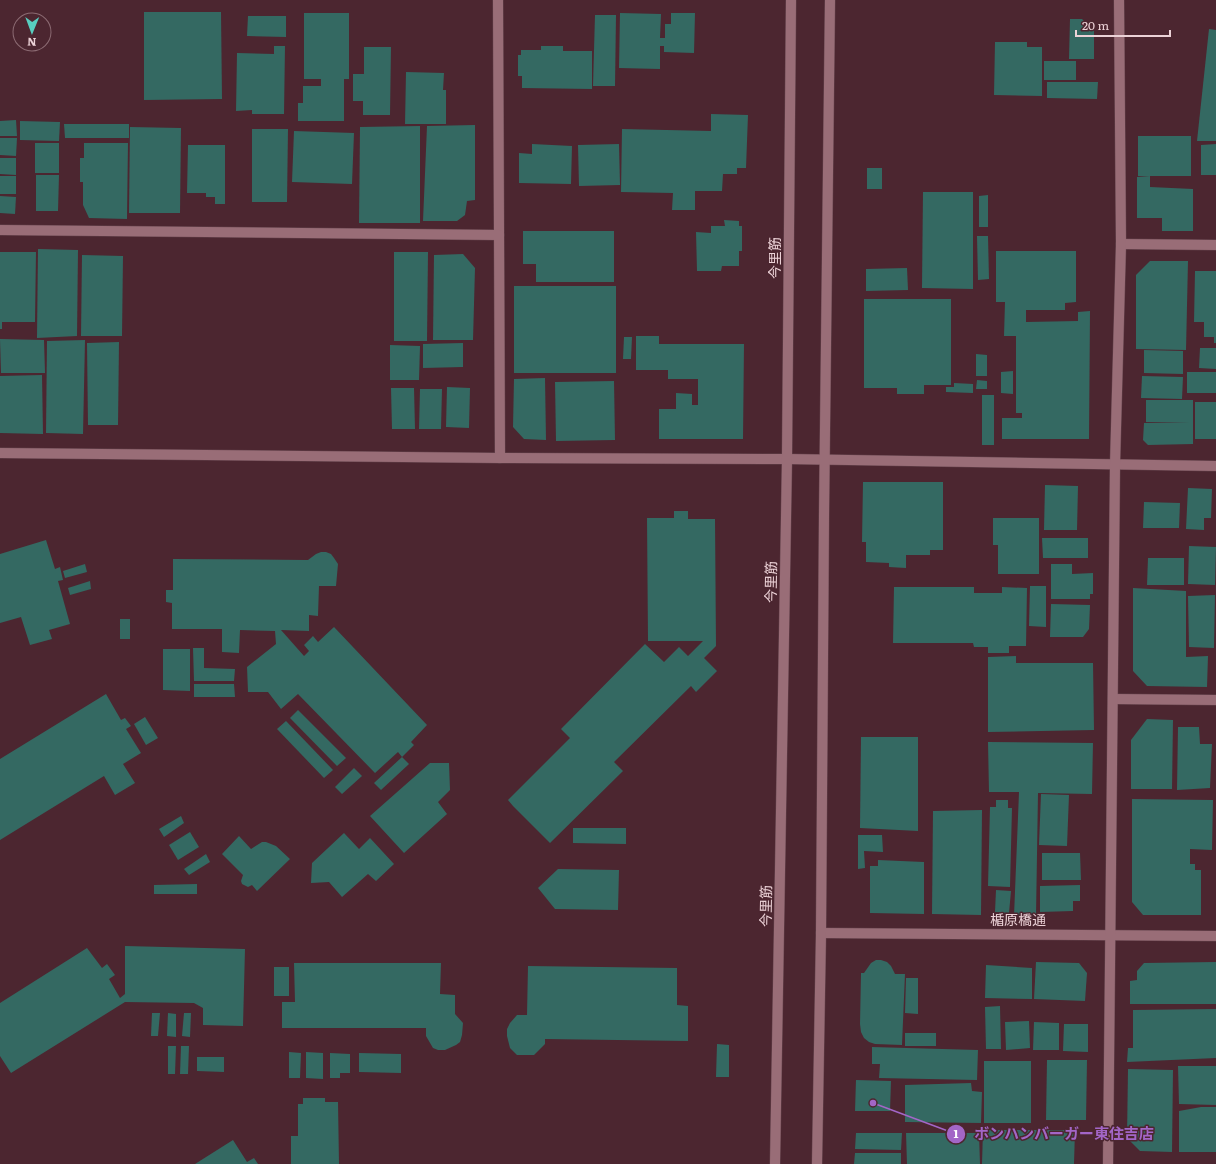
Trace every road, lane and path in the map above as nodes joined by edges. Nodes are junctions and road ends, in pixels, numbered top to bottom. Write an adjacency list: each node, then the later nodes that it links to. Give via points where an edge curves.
1 (498, 0): 6 (street)
2 (791, 0): 11 (street, 今里筋)
3 (830, 0): 12 (street)
4 (1119, 0): 7 (street)
5 (0, 230): 6 (street)
6 (499, 235): 10 (street)
7 (1121, 244): 8 (street); 13 (street)
8 (1216, 245)
9 (0, 453): 10 (street)
10 (500, 458): 11 (street)
11 (787, 459): 12 (street); 20 (street, 今里筋)
12 (824, 460): 13 (street); 17 (street)
13 (1115, 465): 14 (street); 15 (street)
14 (1216, 466)
15 (1114, 700): 16 (street); 18 (street)
16 (1216, 700)
17 (821, 933): 18 (street, 楯原橋通); 21 (street)
18 (1110, 934): 19 (street, 楯原橋通); 22 (street)
19 (1216, 936)
20 (775, 1164)
21 (817, 1164)
22 (1108, 1164)

